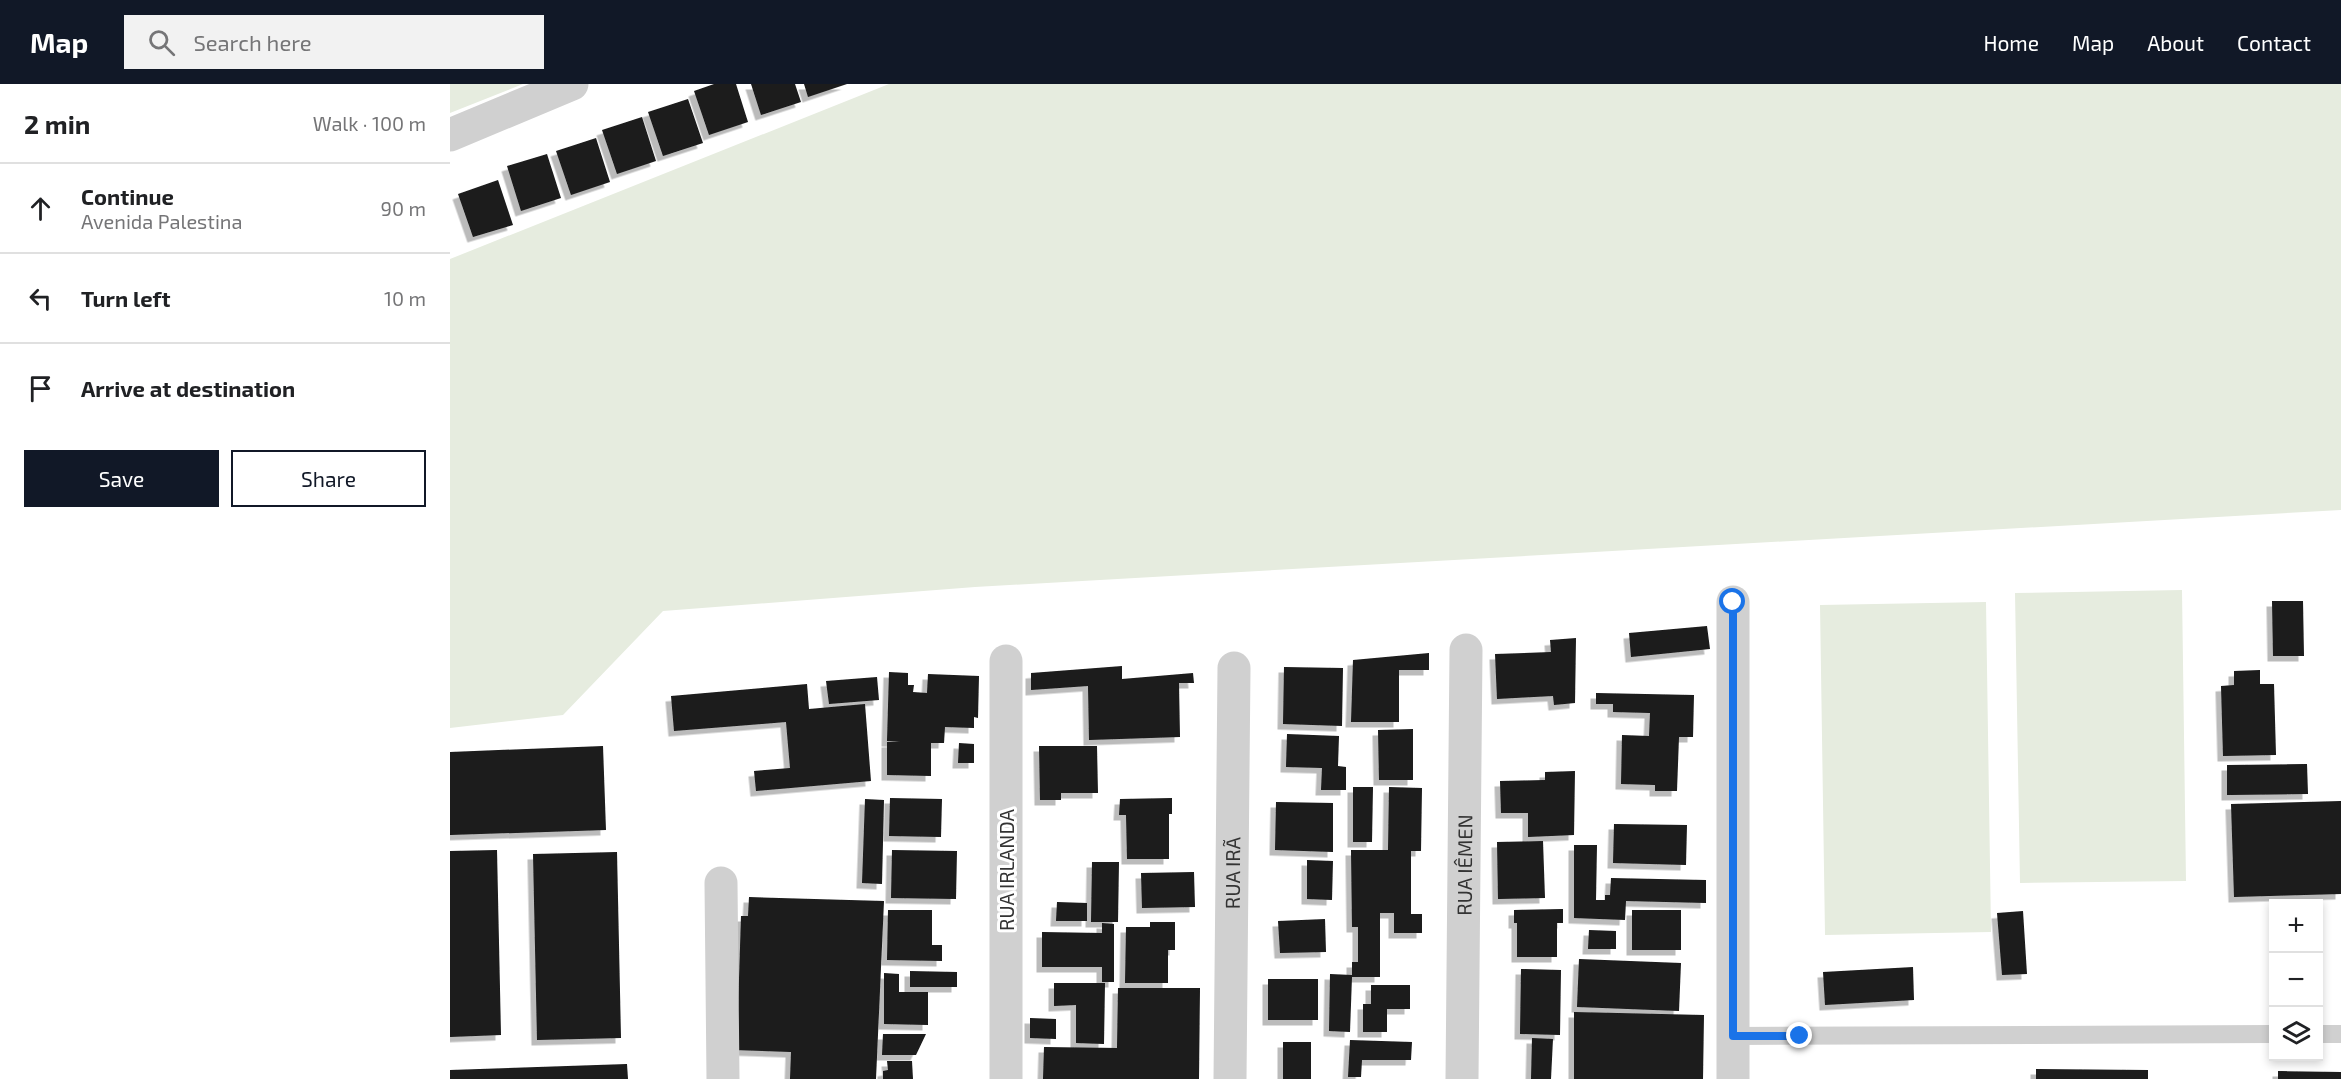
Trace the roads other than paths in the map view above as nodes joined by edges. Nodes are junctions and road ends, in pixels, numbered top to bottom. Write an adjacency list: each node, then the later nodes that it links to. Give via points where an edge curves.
1 (572, 84): 2 (street)
2 (450, 135)
3 (1733, 602): 11 (street)
4 (1466, 650): 15 (street, RUA IÊMEN)
5 (1006, 661): 13 (street, RUA IRLANDA)
6 (1234, 668): 14 (street, RUA IRÃ)
7 (721, 883): 12 (street)
8 (2269, 1034): 11 (lane)
9 (2323, 1034): 10 (lane)
10 (2341, 1034)
11 (1733, 1036): 16 (street)
12 (723, 1079)
13 (1006, 1079)
14 (1230, 1079)
15 (1462, 1079)
16 (1732, 1079)

